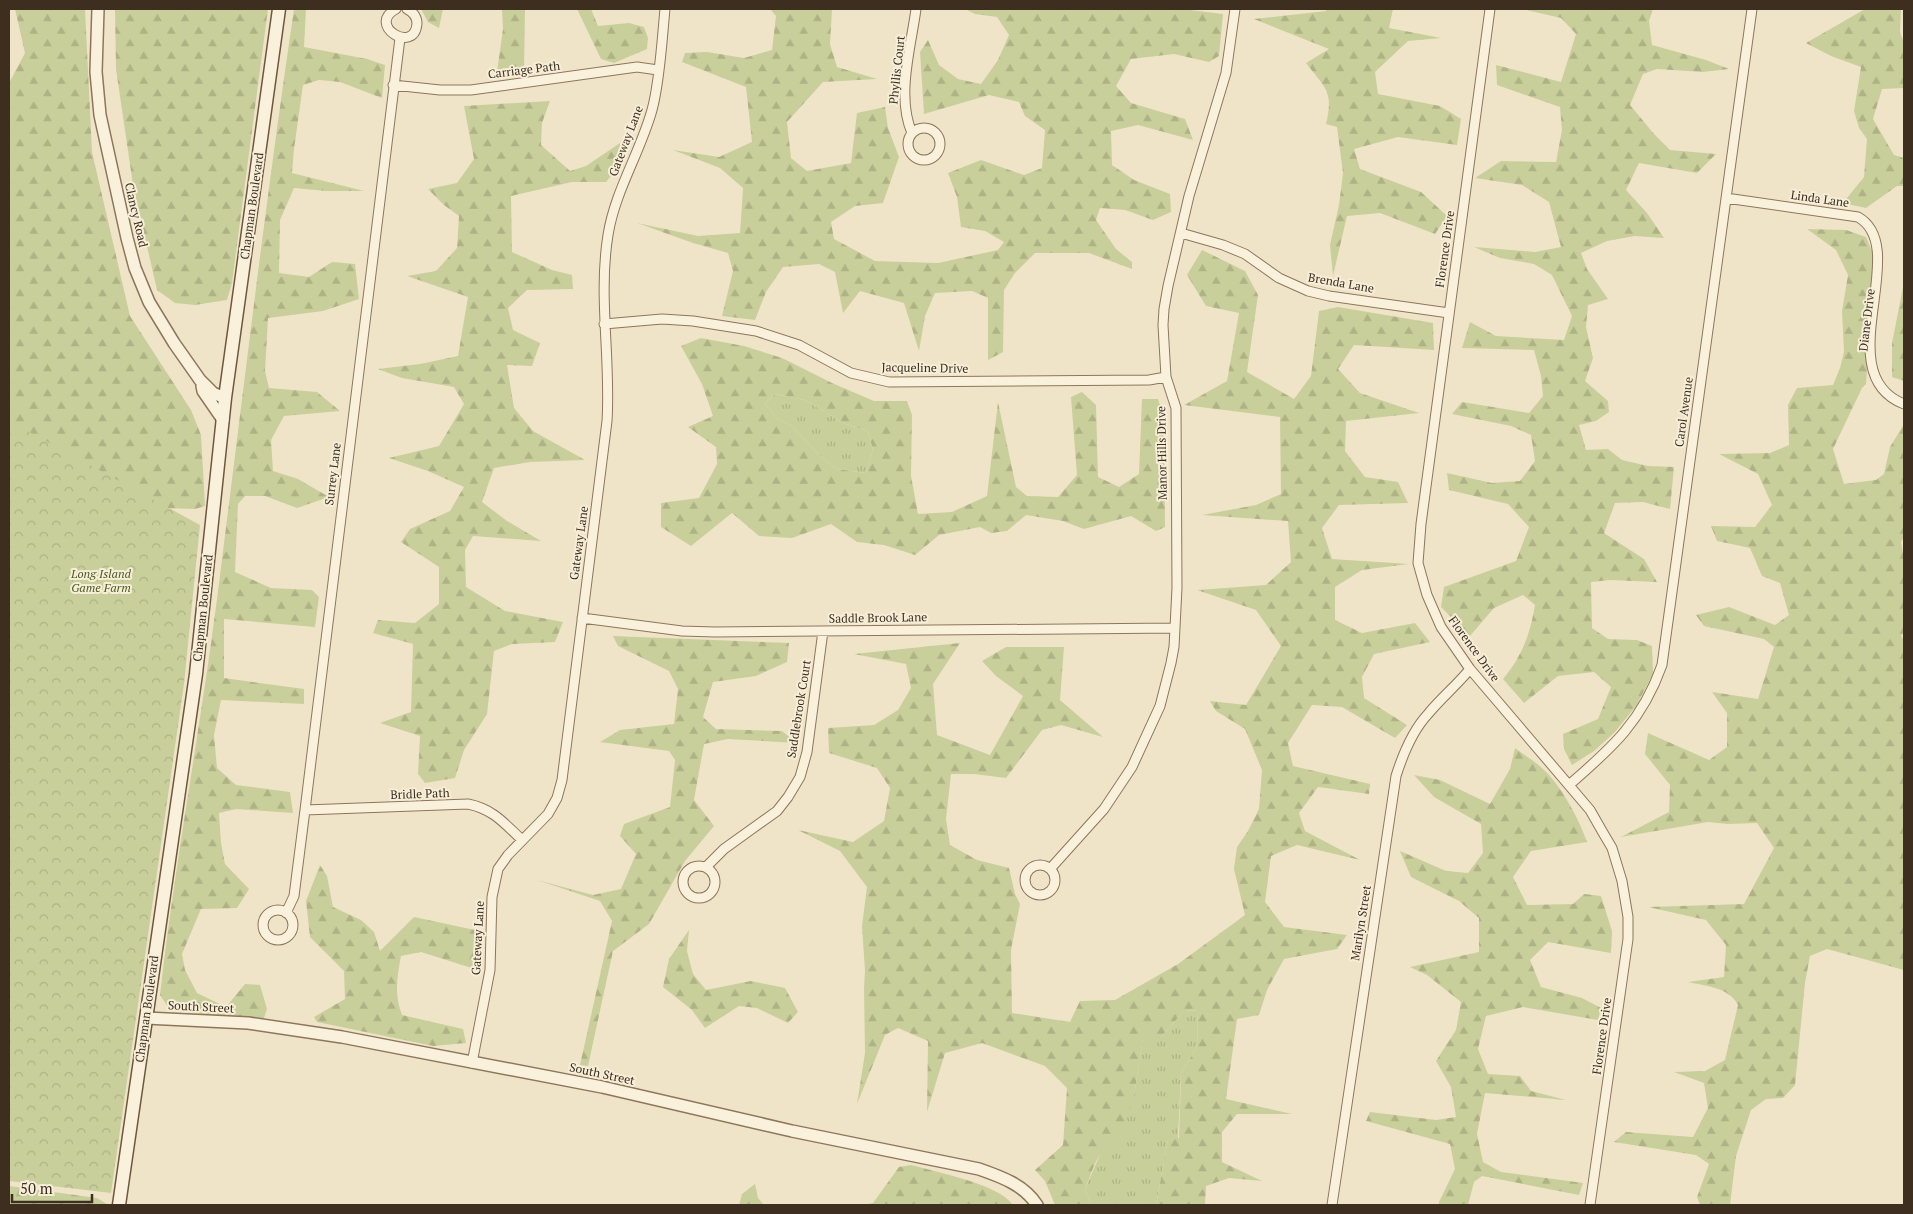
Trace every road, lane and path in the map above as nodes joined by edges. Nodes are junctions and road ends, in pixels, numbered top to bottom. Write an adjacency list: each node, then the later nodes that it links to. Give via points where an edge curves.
1 (98, 9): 20 (street, Clancy Road, via 98,100 127,238 149,302)
2 (279, 9): 21 (main road, Chapman Boulevard)
3 (396, 9): 10 (street, via 389,14 387,24 391,33)
4 (407, 9): 10 (street, via 416,19 416,28 410,36)
5 (665, 9): 11 (street, Gateway Lane)
6 (916, 9): 13 (street, Phyllis Court, via 905,95 907,121)
7 (1235, 9): 15 (street, Manor Hills Drive, via 1226,73)
8 (1490, 9): 17 (street, Florence Drive)
9 (1752, 9): 14 (street, Carol Avenue)
10 (400, 38): 12 (street, Surrey Lane)
11 (658, 70): 12 (street, Carriage Path, via 637,67 471,90); 18 (street, Gateway Lane, via 652,110 608,234)
12 (393, 86): 29 (street, Surrey Lane)
13 (912, 133)
14 (1726, 198): 16 (street, Linda Lane, via 1858,217 1874,226 1883,238); 28 (street, Carol Avenue, via 1662,665 1649,696 1628,729)
15 (1181, 233): 17 (street, Brenda Lane, via 1245,254 1279,278 1308,291); 19 (street, Manor Hills Drive, via 1164,309)
16 (1886, 250): 22 (street, Diane Drive, via 1874,366 1882,387)
17 (1449, 313): 27 (street, Florence Drive, via 1418,563 1441,627)
18 (604, 324): 19 (street, Jacqueline Drive, via 662,319 756,330 799,345 852,373 889,382 1149,380); 24 (street, Gateway Lane, via 608,421)
19 (1166, 377): 25 (street, Manor Hills Drive, via 1176,408)
20 (200, 380): 21 (street, Clancy Road, via 213,393); 23 (street, via 203,391)
21 (225, 398): 23 (main road, Chapman Boulevard)
22 (1904, 404)
23 (223, 420): 34 (main road, Chapman Boulevard, via 196,674)
24 (582, 618): 26 (street, Saddle Brook Lane, via 682,631); 30 (street, Gateway Lane, via 562,780 548,814)
25 (1175, 628): 26 (street, Saddle Brook Lane); 32 (street, Manor Hills Drive, via 1164,692 1132,767 1104,809)
26 (823, 632): 31 (street, Saddlebrook Court, via 800,776 777,811 724,849)
27 (1470, 668): 28 (street, Florence Drive); 38 (street, Marilyn Street, via 1427,714 1407,745 1396,776)
28 (1569, 785): 39 (street, Florence Drive, via 1590,810 1612,848 1628,917 1625,961)
29 (305, 810): 30 (street, Bridle Path, via 468,804 494,813); 33 (street, Surrey Lane, via 294,896)
30 (522, 840): 35 (street, Gateway Lane, via 498,868 494,883 490,970)
31 (706, 867)
32 (1050, 869)
33 (286, 913)
34 (146, 1018): 35 (street, South Street, via 276,1026); 36 (main road, Chapman Boulevard)
35 (472, 1063): 37 (street, South Street, via 602,1087 817,1137 979,1169 1021,1187)
36 (119, 1205)
37 (1037, 1205)
38 (1332, 1205)
39 (1590, 1205)

